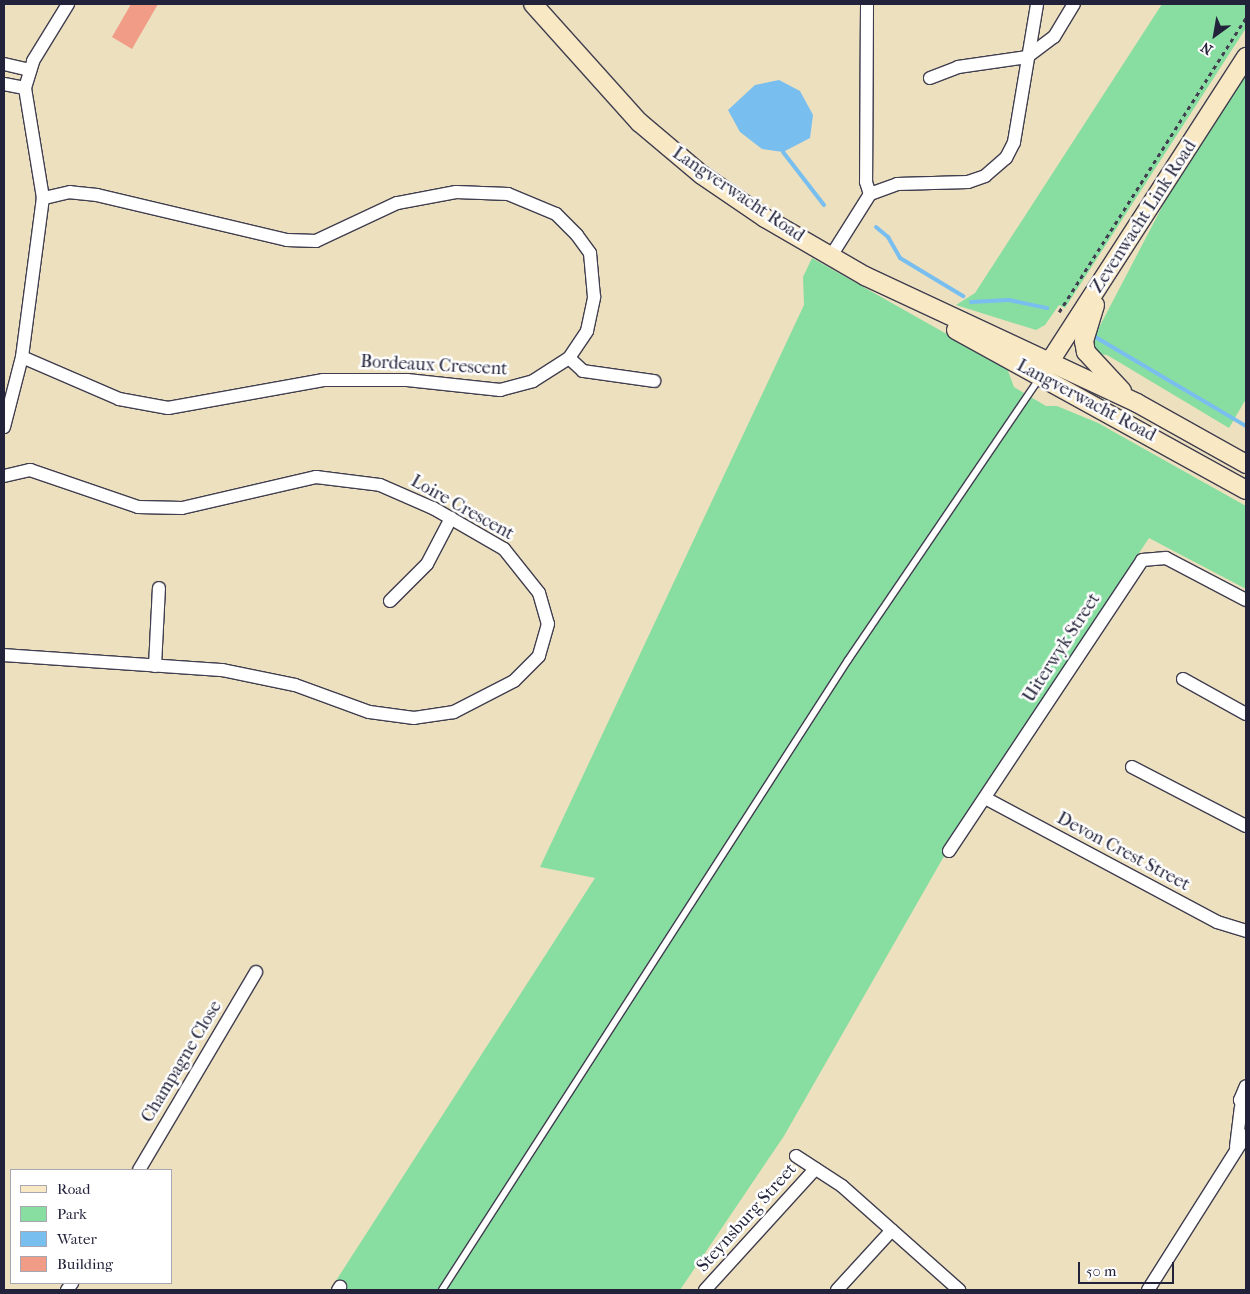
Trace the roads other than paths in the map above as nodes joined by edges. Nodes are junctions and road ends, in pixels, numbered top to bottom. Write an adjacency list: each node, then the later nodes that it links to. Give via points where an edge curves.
1 (68, 4): 9 (street)
2 (533, 4): 15 (street, Langverwacht Road, via 600,84 671,151 765,218)
3 (867, 4): 13 (street, via 866,182)
4 (1037, 4): 7 (street)
5 (1074, 4): 7 (street, via 1054,37)
6 (1246, 57): 16 (street, Zevenwacht Link Road)
7 (1027, 58): 10 (street, via 958,67); 13 (street, via 1014,142 1000,165 968,182 897,184)
8 (4, 64): 9 (street)
9 (30, 70): 12 (street)
10 (930, 78)
11 (4, 84): 12 (street)
12 (25, 88): 14 (street)
13 (870, 194): 15 (street)
14 (43, 198): 17 (street); 18 (street, Bordeaux Crescent, via 70,192 97,195 288,240 316,241 337,235 397,203 430,195 479,190 532,201 556,214 590,253 595,275 587,331)
15 (831, 256): 19 (street, Langverwacht Road, via 875,280 895,297)
16 (1102, 284): 19 (street, Zevenwacht Link Road); 21 (street, via 1084,341 1086,352 1095,367)
17 (22, 357): 18 (street, Bordeaux Crescent, via 120,399 168,408 323,380 408,380 500,390 534,381); 22 (street)
18 (569, 358): 20 (street, via 583,370)
19 (1045, 370): 21 (street, Langverwacht Road); 25 (street, Langverwacht Road); 48 (lane, via 842,669)
20 (654, 381)
21 (1137, 403): 23 (street, Langverwacht Road)
22 (4, 427)
23 (1246, 464)
24 (4, 476): 26 (street, Loire Crescent, via 30,470 86,486 138,507 182,508 316,477 380,486)
25 (1246, 490)
26 (451, 518): 29 (street, via 427,564); 31 (street, Loire Crescent, via 504,549 523,568 547,611 547,635 539,656 514,681 488,696 454,712 399,718 266,677)
27 (159, 588): 31 (street)
28 (1246, 600): 35 (street, Uiterwyk Street, via 1166,558 1142,560)
29 (390, 601)
30 (4, 655): 31 (street, Loire Crescent, via 117,659)
31 (155, 666)
32 (1183, 679): 33 (street)
33 (1246, 714)
34 (1132, 768): 36 (street)
35 (986, 798): 37 (street, Uiterwyk Street); 38 (street, Devon Crest Street, via 1217,922)
36 (1246, 826)
37 (949, 852)
38 (1246, 931)
39 (256, 972): 45 (street, Champagne Close)
40 (1246, 1086): 41 (street)
41 (1244, 1112): 43 (street)
42 (1246, 1135): 43 (street)
43 (1236, 1147): 52 (street)
44 (796, 1156): 46 (street)
45 (140, 1169)
46 (815, 1169): 47 (street, via 842,1186); 49 (street, Steynsburg Street)
47 (892, 1230): 50 (street); 51 (street)
48 (442, 1290)
49 (705, 1290)
50 (837, 1290)
51 (959, 1290)
52 (1148, 1290)

